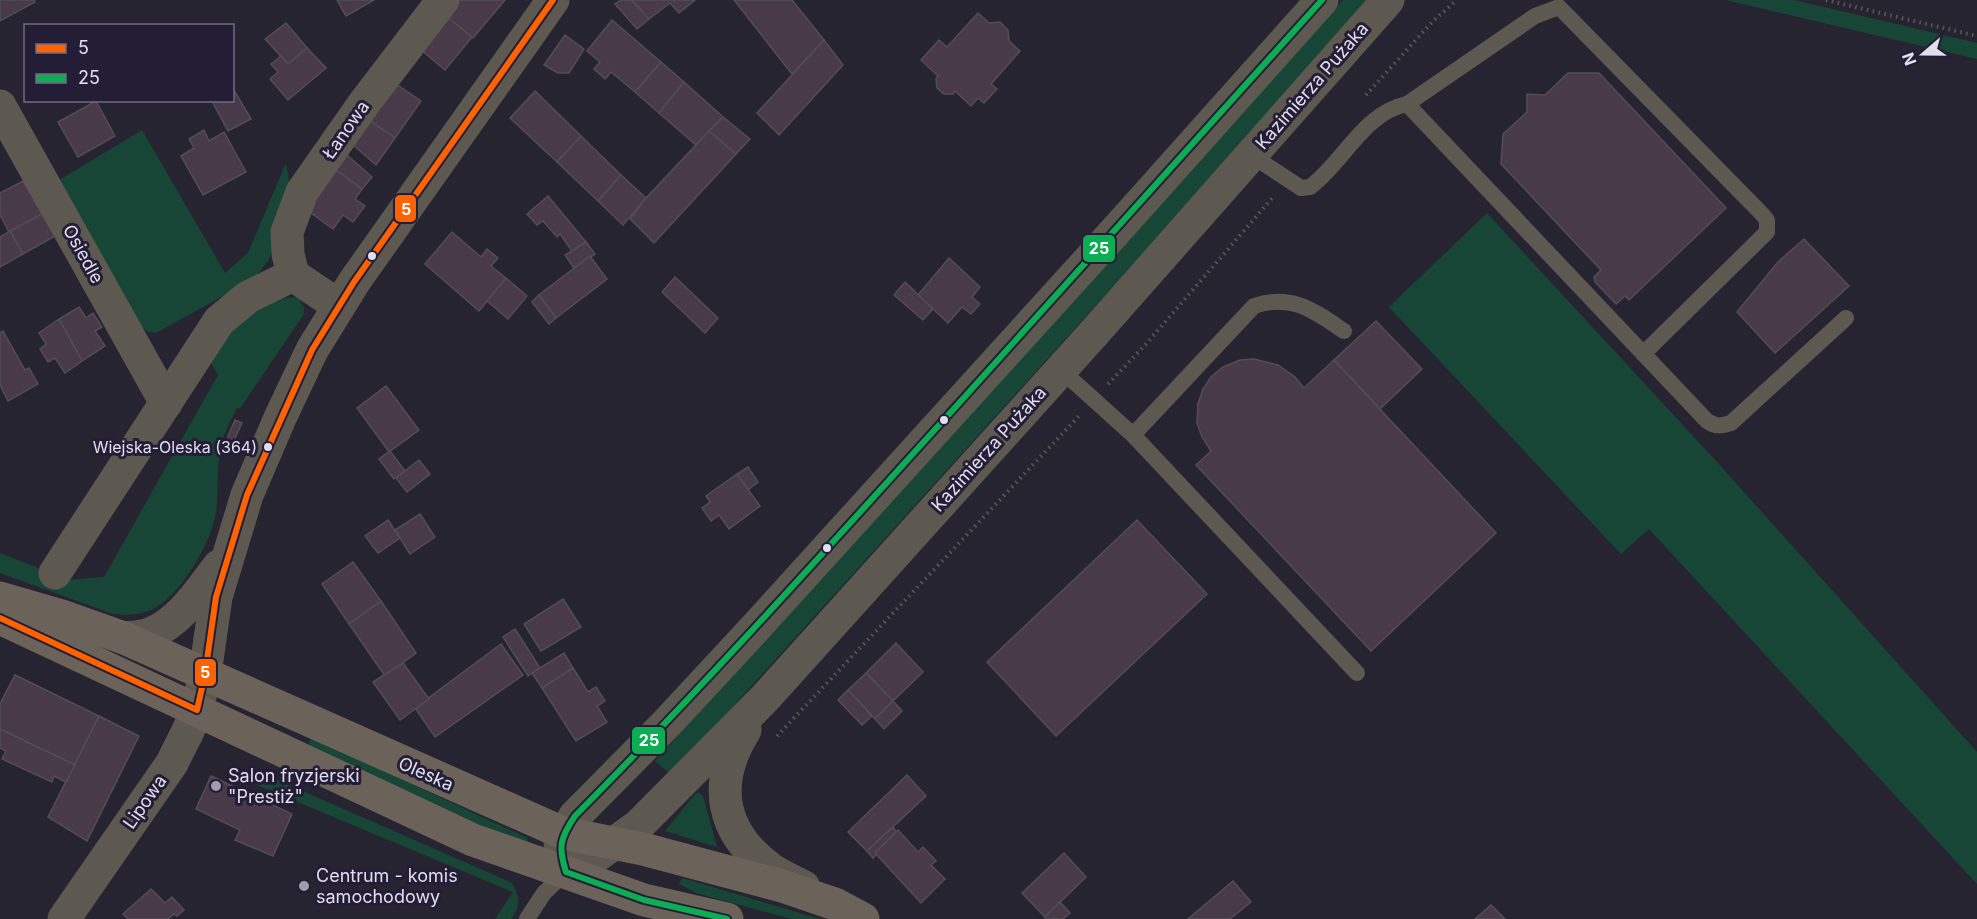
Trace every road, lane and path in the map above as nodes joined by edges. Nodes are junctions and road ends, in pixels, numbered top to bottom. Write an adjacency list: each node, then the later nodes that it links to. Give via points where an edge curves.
1 (443, 0): 13 (street, Łanowa, via 302,192 287,232)
2 (554, 0): 14 (street, Lipowa)
3 (1322, 0): 32 (street, via 799,579 575,816)
4 (1389, 0): 11 (street, Kazimierza Pużaka)
5 (1457, 0): 8 (path)
6 (1826, 0): 7 (path)
7 (1977, 36)
8 (1360, 101)
9 (1407, 104): 12 (lane, via 1395,106 1374,120 1310,187 1301,188); 17 (lane); 17 (lane, via 1535,16 1559,8 1762,214 1767,220 1767,232)
10 (0, 106): 20 (street, Osiedle)
11 (1251, 155): 12 (lane); 18 (street, Kazimierza Pużaka)
12 (1288, 181): 19 (path)
13 (293, 275): 14 (street); 20 (street, via 248,297 219,321)
14 (339, 306): 22 (street, Lipowa, via 276,426 247,495)
15 (1846, 318): 17 (lane, via 1731,423 1722,426 1707,421)
16 (1344, 331): 21 (lane, via 1296,303 1280,300 1254,306)
17 (1643, 354)
18 (1061, 370): 19 (lane); 29 (street, Kazimierza Pużaka)
19 (1094, 399): 21 (lane); 31 (path)
20 (166, 403): 23 (street)
21 (1133, 435): 27 (lane)
22 (229, 553): 26 (street, via 170,623 151,634); 28 (street, Lipowa, via 212,613)
23 (55, 573)
24 (0, 598): 26 (main road, Oleska)
25 (0, 618): 30 (main road)
26 (124, 638): 28 (main road, Oleska)
27 (1357, 673)
28 (205, 674): 30 (street, Lipowa); 32 (main road, Oleska)
29 (765, 698): 33 (street, Kazimierza Pużaka); 35 (street, via 737,742 727,769 724,795 728,817 736,834 772,870)
30 (197, 710): 34 (main road, via 473,840); 36 (street, Lipowa, via 172,763)
31 (772, 741)
32 (563, 834): 33 (main road, Oleska); 34 (street, via 561,858)
33 (617, 843): 34 (street, Kazimierza Pużaka); 35 (main road, Oleska, via 782,886)
34 (566, 872): 37 (lane, via 544,892); 38 (main road, via 644,900)
35 (849, 912)
36 (64, 919)
37 (528, 919)
38 (727, 919)

